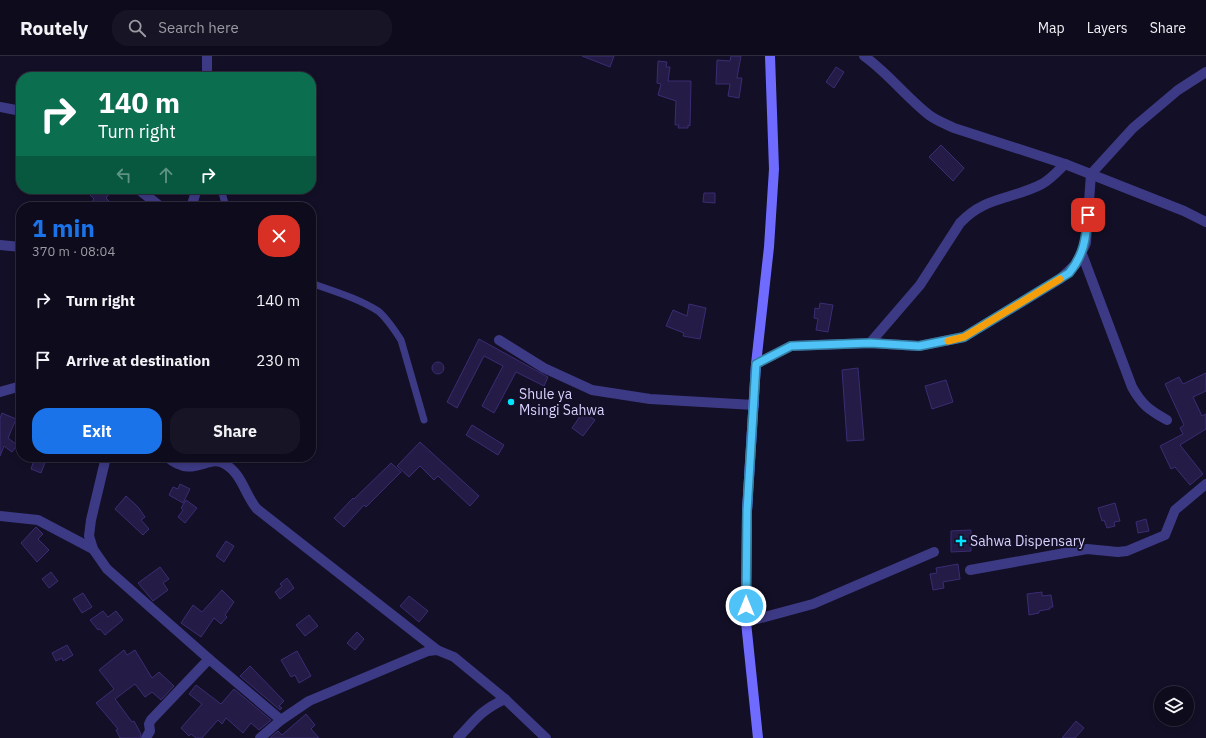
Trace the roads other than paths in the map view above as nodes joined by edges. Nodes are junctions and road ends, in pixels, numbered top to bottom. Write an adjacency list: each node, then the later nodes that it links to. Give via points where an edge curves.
1 (207, 56): 4 (street)
2 (770, 56): 19 (main road, via 774,169 769,246)
3 (864, 56): 8 (street, via 938,121)
4 (207, 72)
5 (1206, 72): 9 (street, via 1178,90 1133,128)
6 (0, 107): 7 (street)
7 (16, 110)
8 (1065, 164): 9 (street); 18 (street, via 1042,184 980,205 967,215 920,286)
9 (1092, 174): 12 (street); 15 (street, via 1086,242)
10 (144, 194): 11 (street)
11 (155, 202)
12 (1206, 222)
13 (0, 245): 14 (street)
14 (16, 247)
15 (1082, 254): 18 (street, via 1065,276 964,337 919,346); 24 (street, via 1132,387 1144,406)
16 (316, 285): 23 (lane, via 362,302 379,312 394,330 401,340)
17 (499, 340): 22 (street, via 544,368 592,390 650,399)
18 (870, 343): 19 (street, via 791,346)
19 (756, 364): 22 (main road)
20 (16, 387): 21 (street)
21 (0, 392)
22 (754, 405): 34 (main road, via 747,511)
23 (424, 420)
24 (1167, 420)
25 (105, 462): 31 (street, via 90,520)
26 (173, 462): 27 (street, via 192,468)
27 (213, 462)
28 (224, 462): 35 (street, via 241,481 256,509)
29 (1206, 484): 33 (street, via 1175,510 1165,535 1127,551 1087,549)
30 (0, 516): 31 (street, via 38,520)
31 (93, 549): 36 (street, via 108,569)
32 (934, 552): 34 (street, via 813,604)
33 (970, 570)
34 (746, 622): 43 (main road)
35 (437, 650): 37 (street, via 454,657); 38 (street, via 428,651 309,702)
36 (208, 659): 38 (street); 39 (street, via 151,720)
37 (505, 700): 41 (street, via 478,715); 42 (street)
38 (281, 720): 40 (street)
39 (146, 738)
40 (260, 738)
41 (458, 738)
42 (546, 738)
43 (758, 738)

